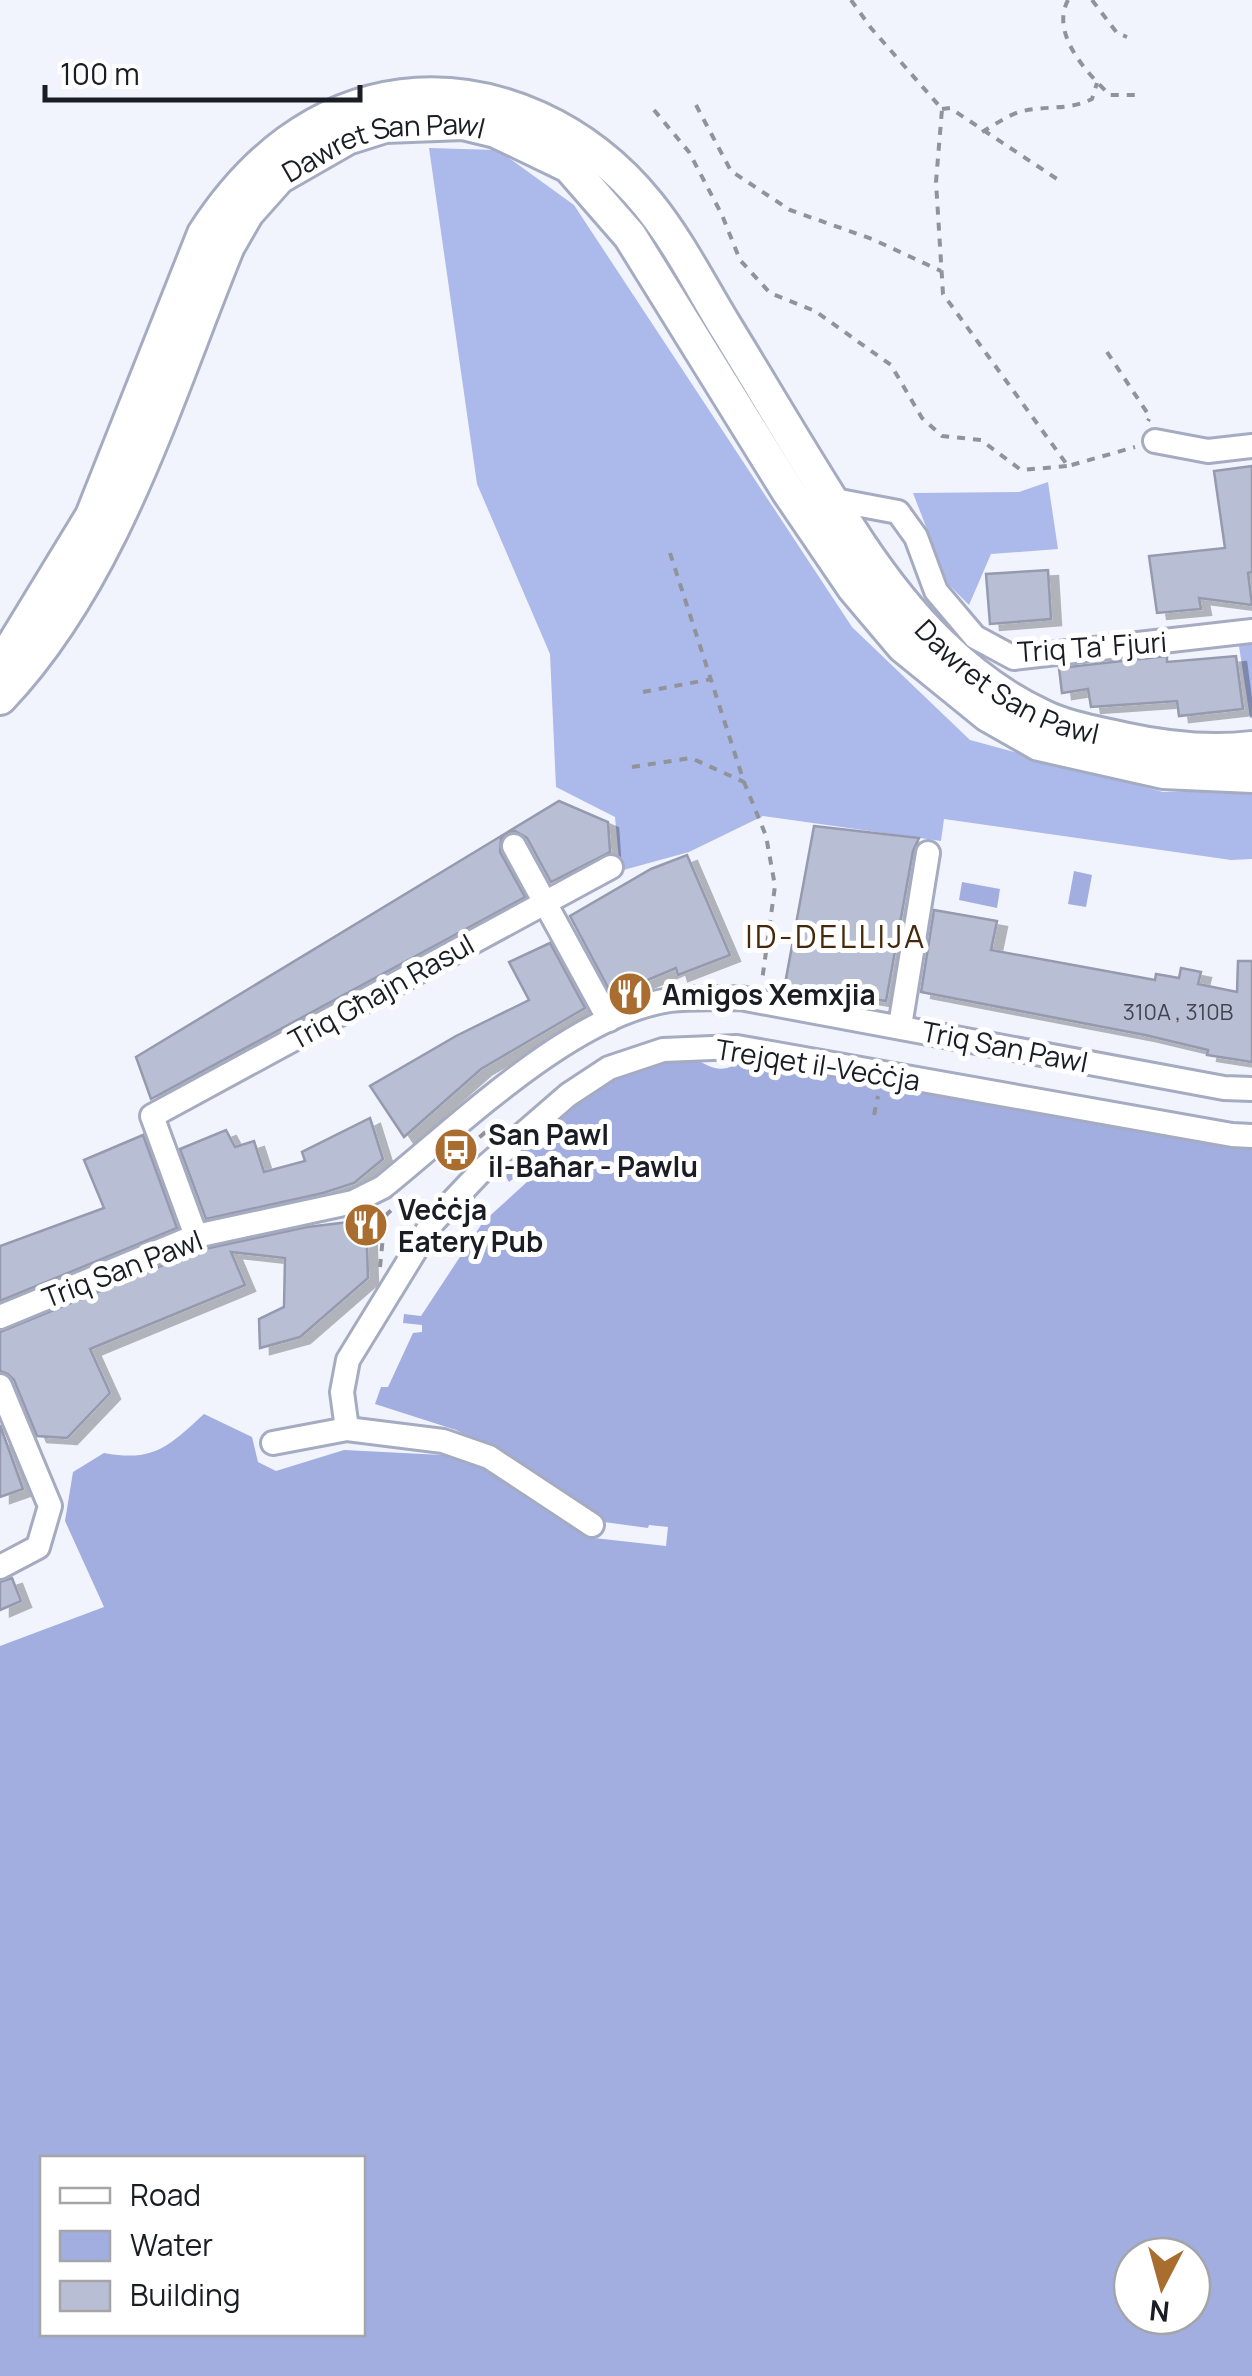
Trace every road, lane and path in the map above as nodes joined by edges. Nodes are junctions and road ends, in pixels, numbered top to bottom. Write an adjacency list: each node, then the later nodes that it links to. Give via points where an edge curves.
1 (851, 0): 8 (path)
2 (1068, 0): 5 (path, via 1062,11 1066,35)
3 (1092, 0): 4 (path)
4 (1127, 37)
5 (1097, 83): 6 (path, via 1110,95); 10 (path, via 1092,99 1076,108 1018,112)
6 (1137, 95)
7 (696, 106): 12 (path, via 731,172 790,210)
8 (942, 109): 10 (path); 12 (path, via 936,182)
9 (654, 110): 16 (path, via 688,152 740,260 770,293 816,311 891,365 922,418 942,436 981,440 1021,470)
10 (982, 132): 11 (path)
11 (1057, 179)
12 (941, 270): 16 (path, via 942,294)
13 (1107, 352): 14 (path, via 1150,417)
14 (1149, 443): 15 (street, via 1208,451); 16 (path)
15 (1252, 446)
16 (1068, 466)
17 (829, 499): 18 (street, via 898,512); 19 (highway, Dawret San Pawl); 21 (street, Dawret San Pawl, via 830,528); 23 (highway, Dawret San Pawl, via 665,228 587,145 534,114 470,96 378,99 334,113 261,161 225,200 204,234 92,516)
18 (916, 537): 19 (street, via 877,520 862,529); 22 (street, Triq Ta' Fjuri, via 936,591 975,637 1014,658)
19 (860, 546): 27 (highway, Dawret San Pawl, via 946,651 1000,694 1045,718 1159,747)
20 (670, 554): 24 (path)
21 (854, 588): 26 (highway, Dawret San Pawl, via 630,236 569,166 496,130 463,123 385,126 347,138 279,177 247,214 228,246 110,539 28,669); 29 (highway, Dawret San Pawl, via 938,676 988,716 1039,744 1163,772)
22 (1252, 631)
23 (0, 660)
24 (712, 680): 25 (path); 30 (path)
25 (643, 692)
26 (0, 698)
27 (1252, 748)
28 (632, 767): 30 (path, via 691,758)
29 (1252, 776)
30 (744, 782): 35 (path, via 766,836 775,886)
31 (514, 846): 34 (street)
32 (928, 854): 37 (street)
33 (611, 868): 34 (street, Triq Għajn Rasul)
34 (546, 901): 36 (street); 46 (street, Triq Għajn Rasul, via 152,1116)
35 (760, 1001): 36 (street, Triq San Pawl, via 671,1000); 37 (street, Triq San Pawl)
36 (609, 1020): 44 (street, Triq San Pawl, via 555,1048)
37 (900, 1026): 39 (street, Triq San Pawl)
38 (881, 1082): 41 (path)
39 (1252, 1089)
40 (506, 1116): 43 (path)
41 (874, 1116)
42 (1252, 1136): 48 (street, Trejqet il-Veċċja, via 761,1050 663,1050 609,1068 486,1166 432,1224)
43 (445, 1166)
44 (391, 1195): 45 (path); 45 (path); 46 (street, Triq San Pawl)
45 (384, 1216): 48 (path)
46 (196, 1236): 47 (street, Triq San Pawl)
47 (0, 1316)
48 (375, 1316): 50 (street, Trejqet il-Veċċja, via 348,1360 342,1392)
49 (0, 1386): 53 (street, via 50,1506 38,1547)
50 (347, 1429): 51 (street); 52 (street, via 467,1448)
51 (273, 1443)
52 (592, 1525)
53 (0, 1568)

